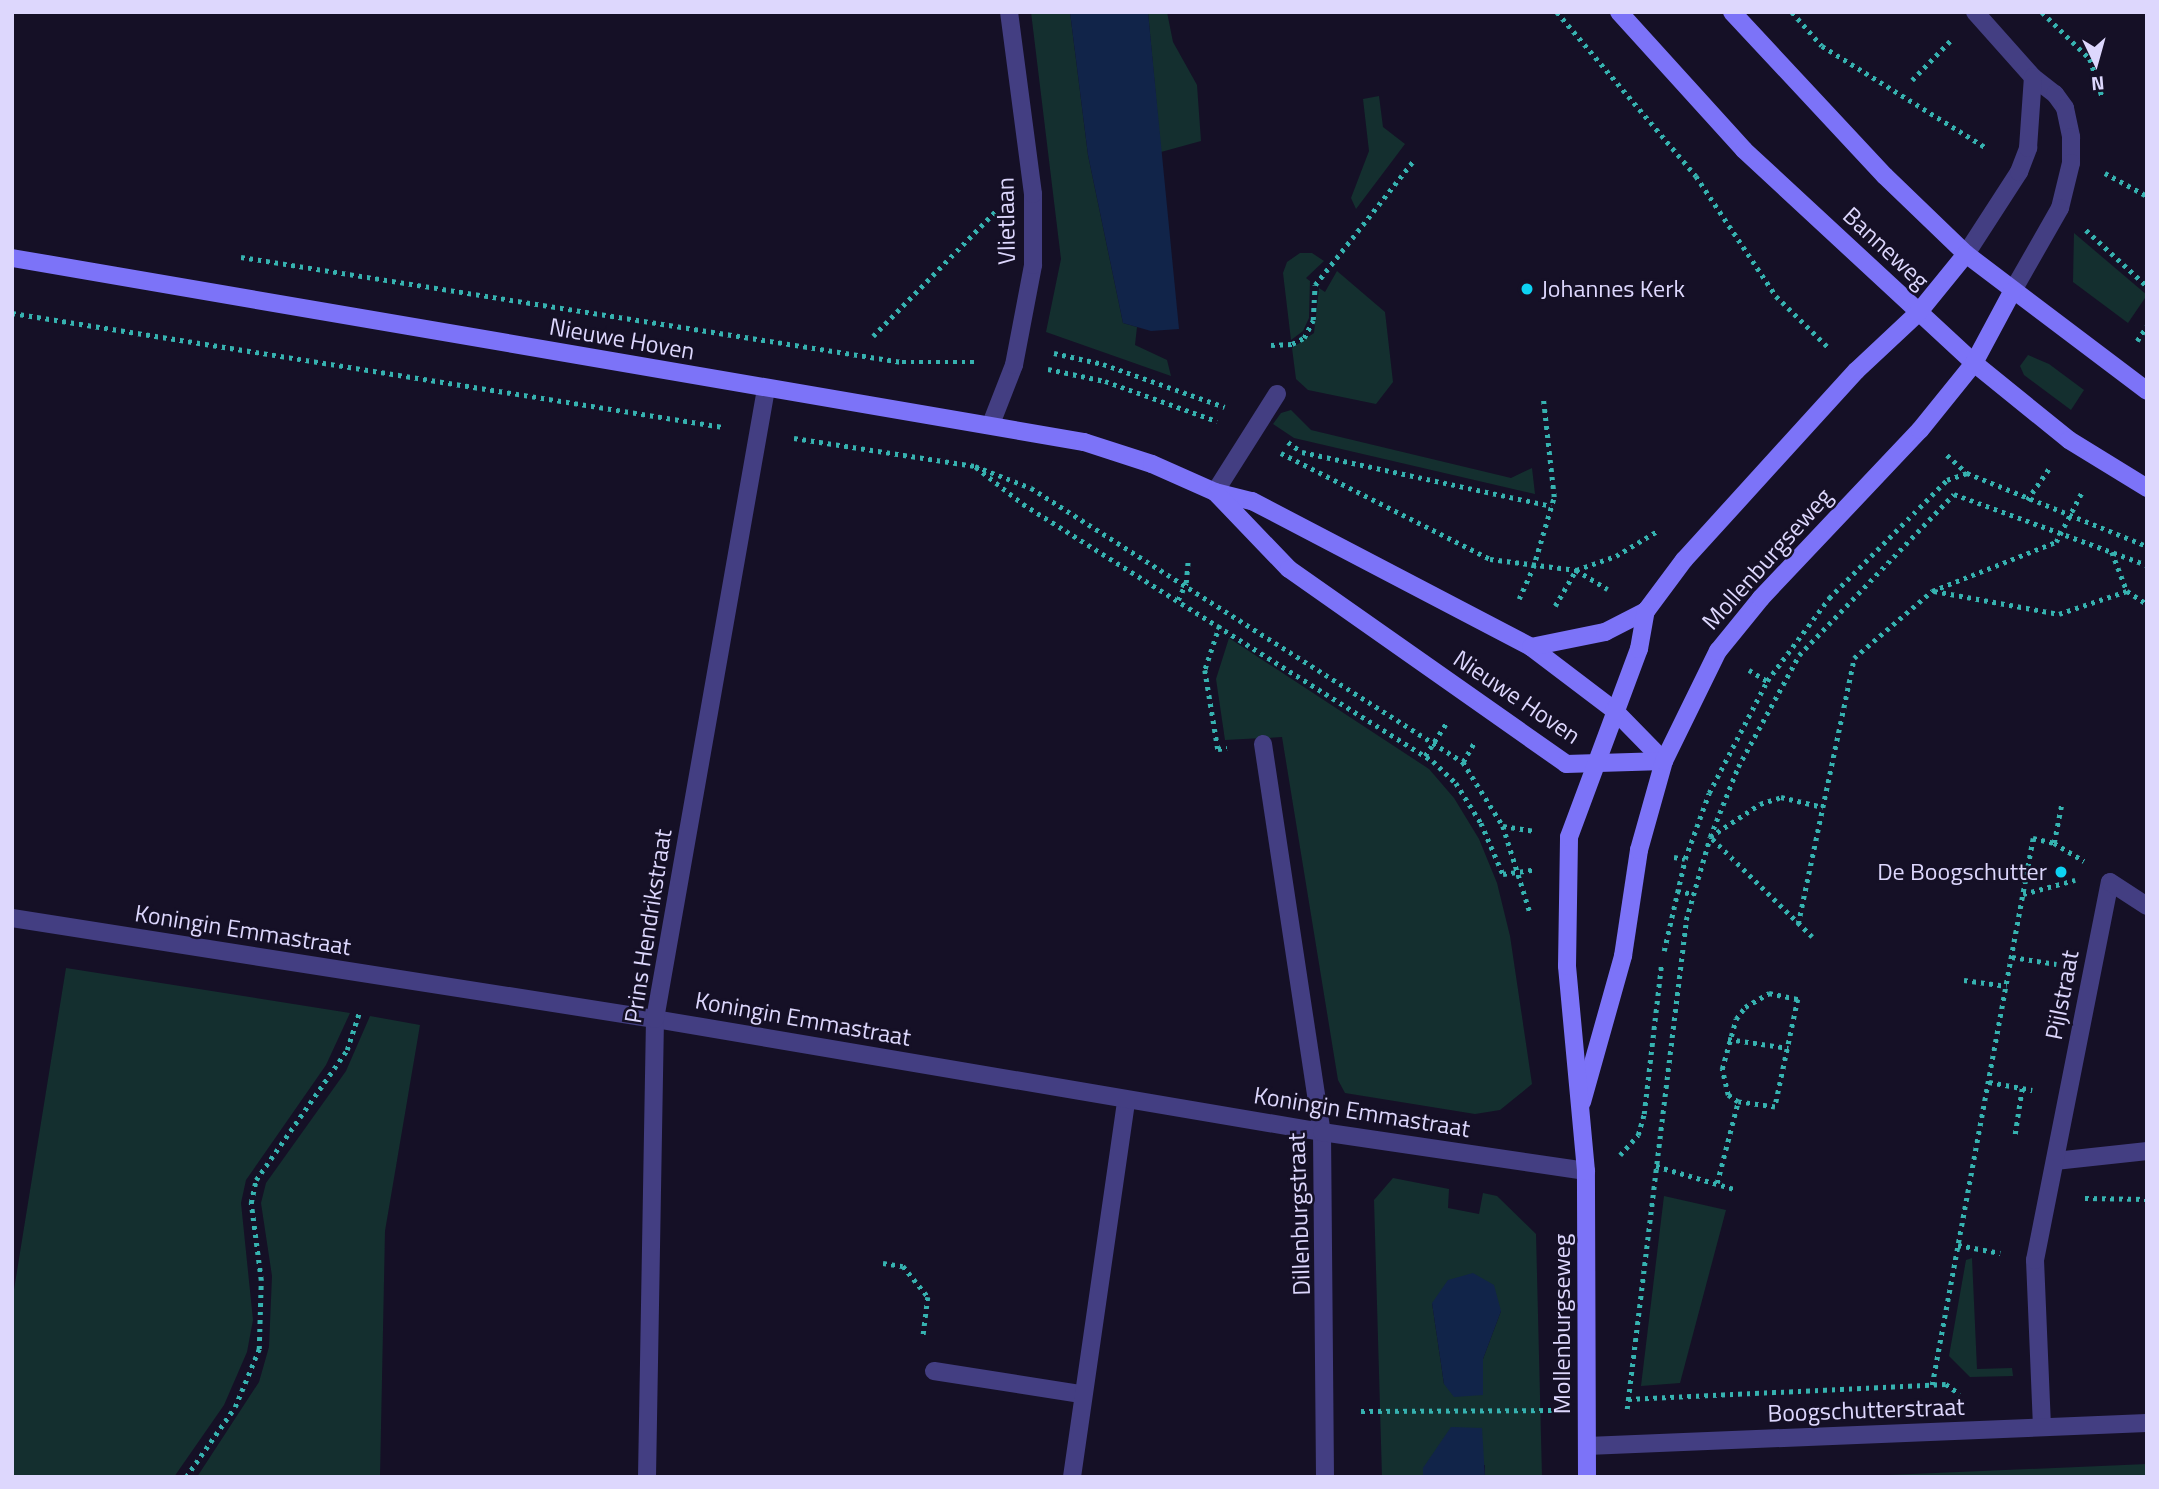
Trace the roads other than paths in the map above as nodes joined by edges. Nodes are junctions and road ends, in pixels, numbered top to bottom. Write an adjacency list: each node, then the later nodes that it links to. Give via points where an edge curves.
1 (1009, 12): 14 (street, Vlietlaan, via 1033,194 1033,265 1014,365)
2 (1619, 12): 9 (street, Banneweg, via 1745,150)
3 (1732, 12): 6 (street, Banneweg, via 1885,176)
4 (1975, 13): 5 (street)
5 (2034, 77): 6 (street, via 2028,148 2019,172); 8 (street, via 2065,108 2071,163 2060,208)
6 (1966, 254): 8 (street, Banneweg); 9 (street, Mollenburgseweg)
7 (12, 258): 11 (street, Nieuwe Hoven)
8 (2012, 292): 10 (street, Mollenburgseweg); 12 (street, Banneweg)
9 (1918, 313): 10 (street, Banneweg); 17 (street, Mollenburgseweg, via 1856,371 1684,560)
10 (1974, 363): 15 (street, Banneweg, via 2069,440); 21 (street, Mollenburgseweg, via 1920,430 1761,598 1718,651)
11 (766, 389): 14 (street, Nieuwe Hoven); 25 (street, Prins Hendrikstraat)
12 (2147, 391)
13 (1277, 394): 16 (street)
14 (991, 424): 16 (street, Nieuwe Hoven, via 1084,442 1152,464)
15 (2147, 488)
16 (1215, 492): 18 (street, Nieuwe Hoven, via 1252,501); 22 (street, Nieuwe Hoven, via 1289,569 1566,764)
17 (1646, 611): 18 (street, Mollenburgseweg, via 1592,636); 19 (street, Mollenburgseweg, via 1639,649)
18 (1531, 648): 19 (street, Nieuwe Hoven)
19 (1614, 710): 21 (street, Nieuwe Hoven); 22 (street, Mollenburgseweg)
20 (1263, 744): 28 (street, Dillenburgstraat)
21 (1664, 761): 22 (street, Nieuwe Hoven); 27 (street, Mollenburgseweg, via 1639,849 1623,956)
22 (1593, 766): 27 (street, Mollenburgseweg, via 1569,838 1567,966)
23 (2147, 905): 30 (street, Pijlstraat, via 2110,882)
24 (12, 918): 25 (street, Koningin Emmastraat)
25 (655, 1019): 26 (street, Koningin Emmastraat); 37 (street, Prins Hendrikstraat)
26 (1126, 1100): 28 (street, Koningin Emmastraat); 33 (street)
27 (1582, 1102): 31 (street, Mollenburgseweg)
28 (1322, 1132): 31 (street, Koningin Emmastraat); 39 (street, Dillenburgstraat)
29 (2147, 1151): 30 (street)
30 (2055, 1161): 35 (street, Pijlstraat, via 2035,1261)
31 (1586, 1171): 36 (street, Mollenburgseweg)
32 (934, 1371): 33 (street)
33 (1081, 1394): 38 (street)
34 (2147, 1423): 35 (street, Boogschutterstraat)
35 (2042, 1427): 36 (street, Boogschutterstraat)
36 (1587, 1446): 40 (street, Mollenburgseweg)
37 (647, 1477)
38 (1072, 1477)
39 (1325, 1477)
40 (1587, 1477)

